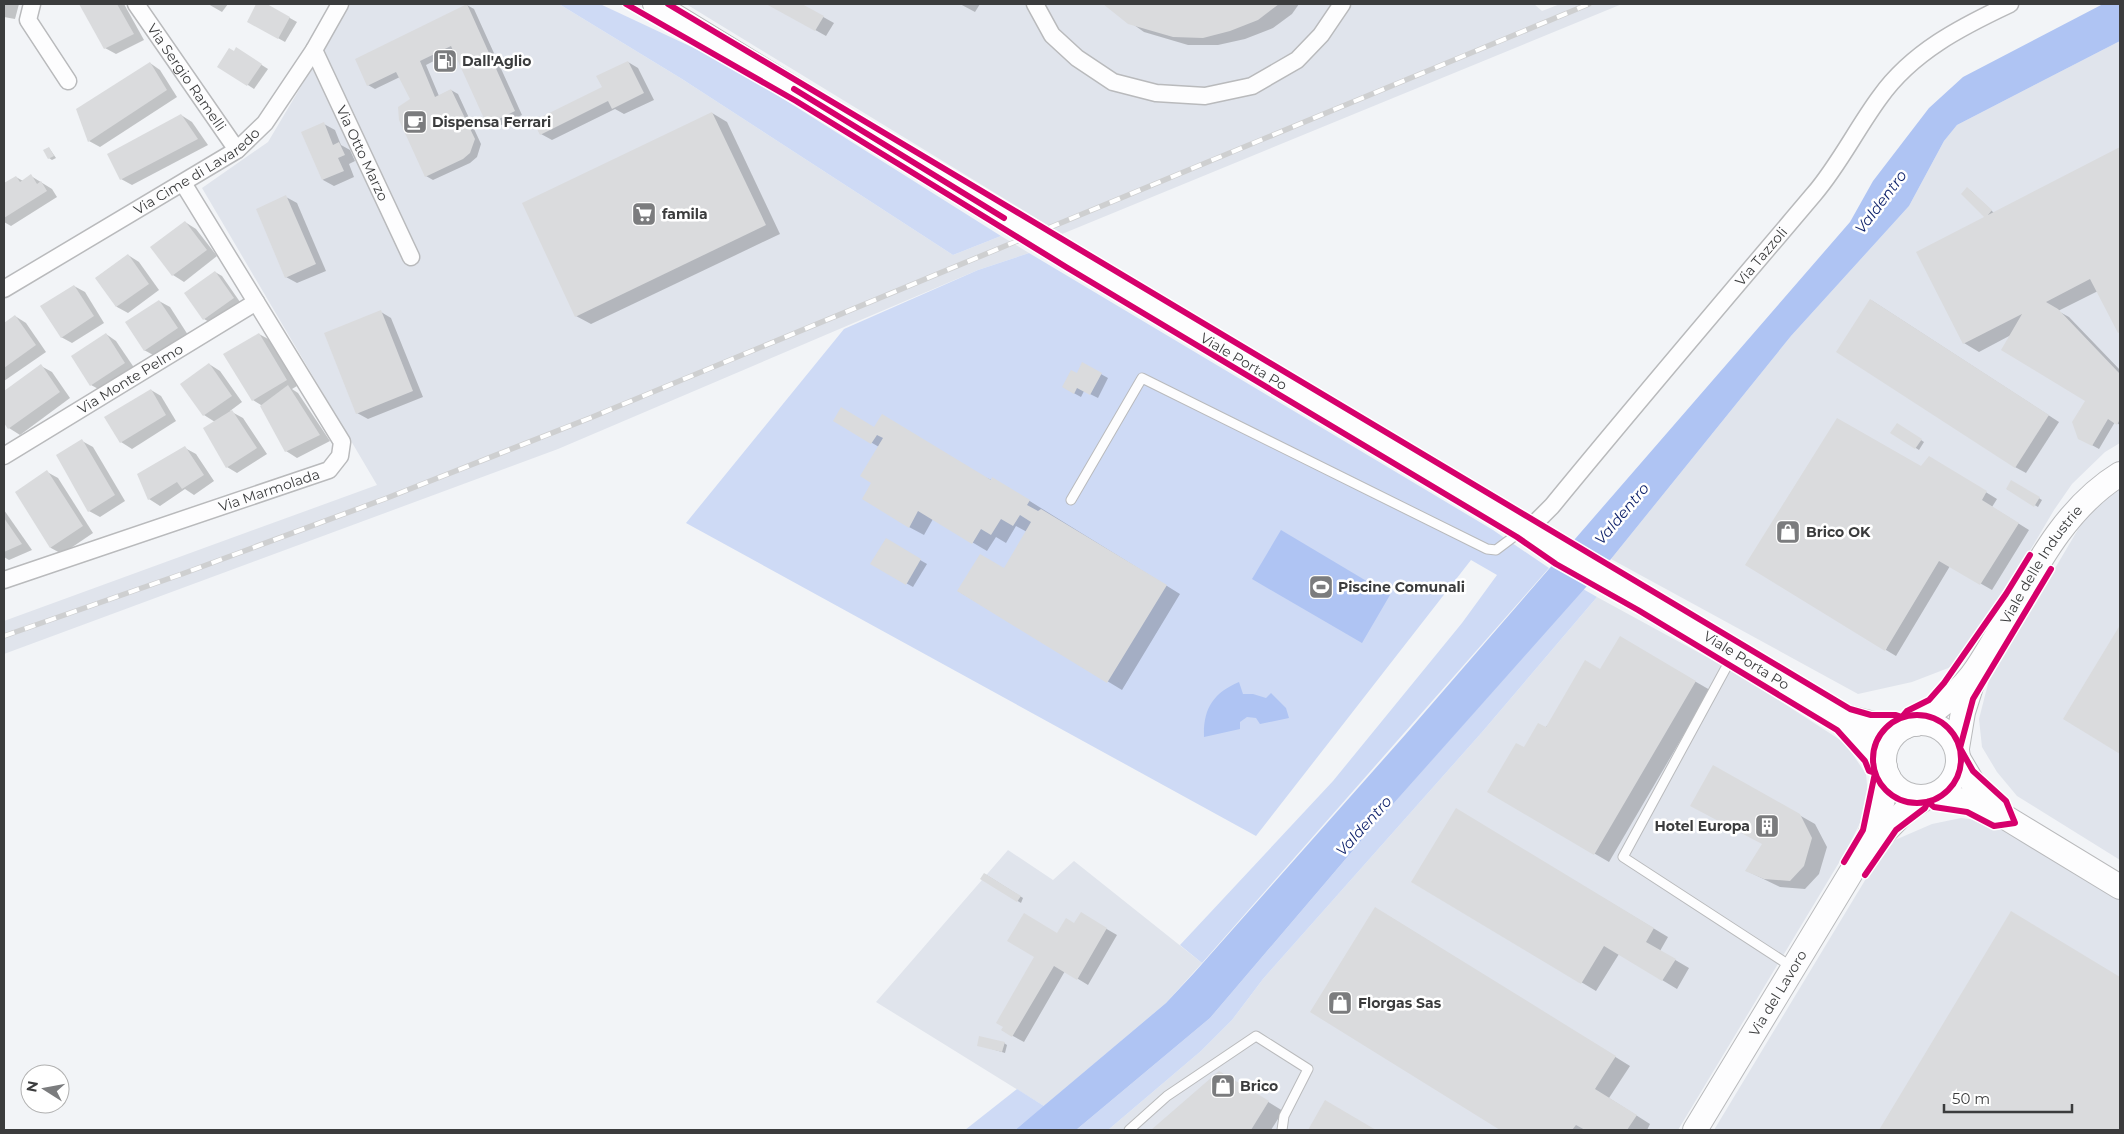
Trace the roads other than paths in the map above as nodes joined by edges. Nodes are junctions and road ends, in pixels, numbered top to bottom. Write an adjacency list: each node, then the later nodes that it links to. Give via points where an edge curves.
1 (32, 4): 9 (street, via 28,20)
2 (136, 4): 10 (street, Via Sergio Ramelli)
3 (340, 4): 8 (street, Via Cime di Lavaredo)
4 (655, 4): 18 (main road, Viale Porta Po, bridge, via 1058,251)
5 (1035, 4): 6 (street, via 1052,35 1077,58 1113,82 1156,93 1205,96 1252,86 1296,60 1321,35)
6 (1342, 4)
7 (2010, 4): 18 (street, Via Tazzoli, via 1934,44 1880,96 1816,193 1552,506)
8 (314, 50): 10 (street, Via Cime di Lavaredo, via 265,123); 12 (street, Via Otto Marzo)
9 (68, 81)
10 (237, 150): 11 (street, Via Cime di Lavaredo)
11 (183, 183): 13 (street, Via Cime di Lavaredo); 14 (street, Via Marmolada)
12 (411, 256)
13 (4, 289)
14 (256, 302): 15 (street, Via Monte Pelmo); 19 (street, Via Marmolada, via 342,442 340,456 330,470)
15 (4, 456)
16 (2120, 474): 21 (main road, Viale delle Industrie, via 2094,492 2039,561)
17 (1071, 500): 18 (lane, via 1142,378 1486,550 1496,550)
18 (1526, 528): 20 (main road, Viale Porta Po)
19 (4, 580)
20 (1735, 653): 22 (main road, Viale Porta Po); 30 (lane, via 1623,857)
21 (1976, 669): 23 (main road, Viale delle Industrie, via 1950,698); 24 (main road, Viale delle Industrie, via 1963,712)
22 (1835, 715): 23 (main road, Viale Porta Po, via 1874,724); 25 (main road, Viale Porta Po)
23 (1910, 725): 24 (main road, Viale Porta Po, via 1926,723 1945,731); 25 (main road, via 1886,748)
24 (1957, 753): 26 (main road, via 1958,768 1949,785); 27 (main road, Viale Porta Po, via 1974,785)
25 (1886, 772): 26 (main road, Viale Porta Po, via 1902,792 1912,796); 28 (main road, via 1880,810)
26 (1930, 796): 27 (main road, Viale Porta Po, via 1960,800); 28 (main road, via 1907,809)
27 (2000, 814): 29 (main road, Viale Porta Po)
28 (1861, 856): 30 (main road, Via del Lavoro)
29 (2120, 887)
30 (1794, 969): 33 (main road, Via del Lavoro)
31 (1129, 1130): 32 (lane, via 1167,1096 1256,1036 1308,1069 1284,1116)
32 (1282, 1130)
33 (1695, 1130)

